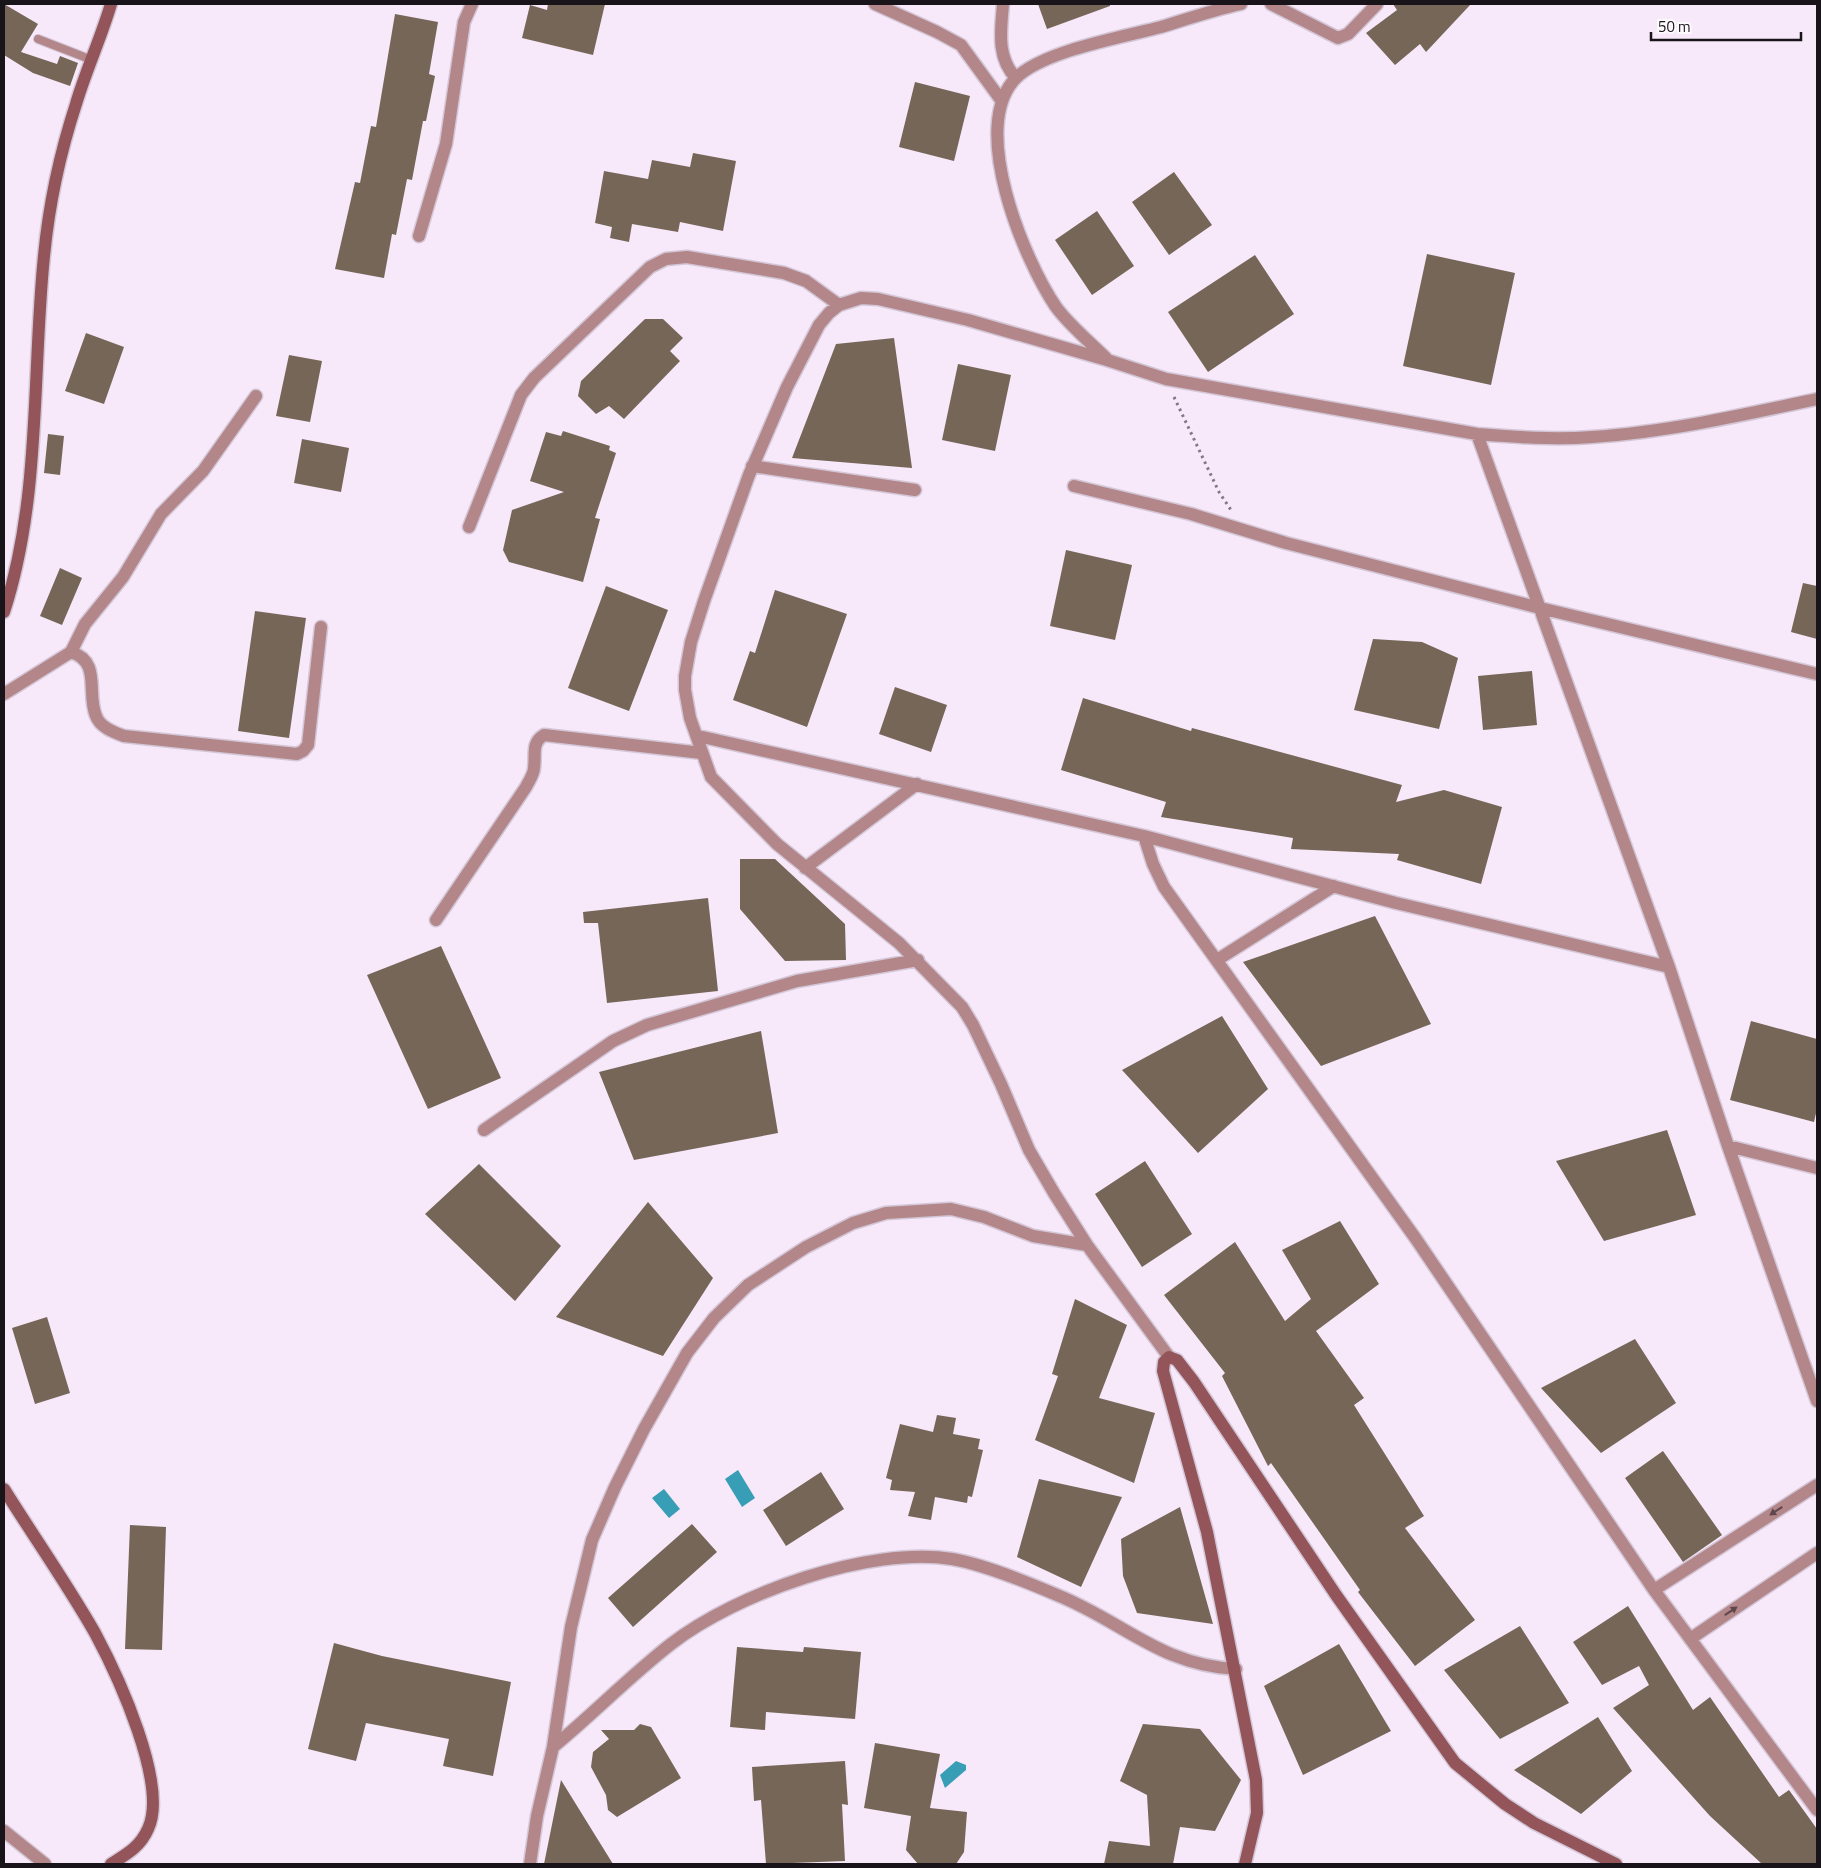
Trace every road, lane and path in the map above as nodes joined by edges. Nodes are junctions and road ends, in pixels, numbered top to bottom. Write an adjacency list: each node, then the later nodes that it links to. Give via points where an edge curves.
1 (112, 4): 9 (street)
2 (472, 4): 12 (street, via 464,22 446,144)
3 (875, 4): 11 (street, via 961,45)
4 (1003, 4): 10 (street, via 1000,39 1003,57 1008,70)
5 (1240, 4): 10 (street, via 1056,55)
6 (1271, 4): 7 (street, via 1338,38 1348,34)
7 (1377, 4)
8 (38, 39): 9 (lane)
9 (92, 60): 25 (street, via 76,102 57,173 44,254 32,461 15,577)
10 (1016, 78): 11 (street)
11 (1001, 100): 14 (street, via 998,154 1006,194 1020,237 1057,308)
12 (419, 236)
13 (839, 305): 14 (street, via 861,298 878,299 968,320); 19 (street, via 820,325 787,387); 22 (street, via 806,281 769,270 687,257 666,258 650,267 534,378 521,395)
14 (1107, 360): 15 (street)
15 (1166, 379): 18 (street); 23 (path, via 1219,492 1236,518)
16 (256, 396): 27 (street, via 203,471 161,514 123,577 85,624)
17 (1817, 399): 18 (street, via 1712,421 1619,435 1567,438)
18 (1477, 434): 24 (street)
19 (752, 466): 21 (street); 30 (street, via 724,541 692,642 685,676 690,718)
20 (1074, 486): 23 (street)
21 (915, 490)
22 (469, 527)
23 (1254, 533): 24 (street)
24 (1540, 608): 28 (street); 39 (street)
25 (4, 612)
26 (321, 626): 27 (street, via 308,745 297,754 124,736 110,731 96,716 87,663 80,655)
27 (70, 652): 29 (street)
28 (1817, 674)
29 (4, 694)
30 (698, 736): 31 (street); 32 (street)
31 (702, 753): 34 (street, via 712,777); 36 (street, via 544,735 538,739 534,749 534,769 526,787)
32 (917, 784): 33 (street); 34 (street)
33 (1144, 836): 35 (street); 38 (street, via 1164,887)
34 (805, 868): 37 (street)
35 (1334, 886): 38 (street); 39 (street)
36 (436, 920)
37 (918, 960): 40 (street, via 797,981 657,1021 613,1041); 43 (street, via 953,996 973,1025 1029,1150)
38 (1217, 960): 49 (street, via 1416,1239)
39 (1669, 967): 41 (street)
40 (484, 1130)
41 (1728, 1146): 42 (street); 45 (street)
42 (1817, 1168)
43 (1087, 1245): 44 (street); 52 (street, via 1024,1233 994,1220 960,1211 901,1211 867,1218 822,1238 778,1264 741,1292 705,1329 675,1373 615,1487 592,1540 571,1627)
44 (1169, 1357): 51 (street, via 1163,1366 1167,1385 1202,1513); 59 (street, via 1178,1360 1194,1382 1336,1595 1455,1763 1504,1804)
45 (1817, 1401)
46 (1817, 1485): 49 (street, one-way to 49)
47 (4, 1489): 56 (street, via 94,1633 130,1709 142,1745 154,1810 149,1828 138,1847)
48 (1817, 1553): 50 (street, one-way to 48)
49 (1654, 1590): 50 (street)
50 (1690, 1639): 53 (street)
51 (1236, 1669): 52 (street, via 1197,1665 1170,1655 1072,1601 971,1563 942,1558 879,1560 785,1585 712,1617 671,1644); 58 (street, via 1258,1797 1256,1820)
52 (553, 1747): 57 (street)
53 (1817, 1810)
54 (4, 1831): 55 (street)
55 (45, 1864)
56 (111, 1864)
57 (530, 1864)
58 (1244, 1864)
59 (1616, 1864)

